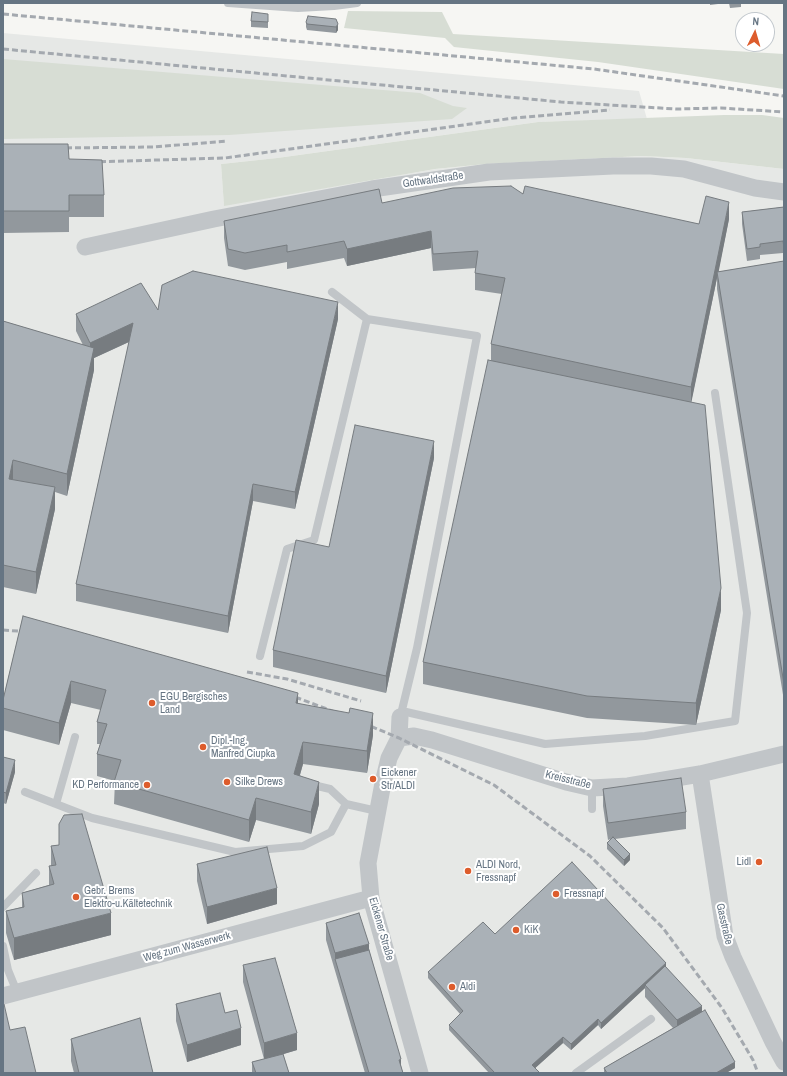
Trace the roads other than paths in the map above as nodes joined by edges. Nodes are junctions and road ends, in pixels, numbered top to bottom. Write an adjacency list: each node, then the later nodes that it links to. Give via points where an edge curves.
1 (228, 3): 2 (lane, via 298,8)
2 (357, 3)
3 (784, 192): 4 (street, Gottwaldstraße, via 755,188 684,169 651,166 489,172 372,189)
4 (85, 247)
5 (332, 292): 6 (lane)
6 (367, 319): 8 (lane, via 314,540 287,549); 9 (lane, via 477,336 417,648)
7 (715, 393): 9 (lane, via 746,614 735,721 645,736 545,744)
8 (260, 656)
9 (401, 714): 11 (street)
10 (76, 737): 17 (lane)
11 (398, 738): 15 (street, Kreisstraße, via 414,736 432,740); 20 (street, Eickener Straße, via 390,758)
12 (784, 754): 13 (street, Kreisstraße)
13 (700, 774): 15 (street, Kreisstraße, via 628,786); 27 (street, Gasstraße, via 725,936 739,971)
14 (305, 782): 18 (lane, via 330,789)
15 (592, 788): 19 (lane)
16 (25, 792): 17 (lane)
17 (56, 804): 18 (lane, via 92,818 235,852 303,846 331,832)
18 (346, 804): 20 (lane)
19 (592, 809)
20 (377, 811): 22 (street, Eickener Straße, via 368,863)
21 (36, 873): 23 (lane)
22 (371, 898): 25 (street, Weg zum Wasserwerk); 28 (street, Eickener Straße)
23 (3, 907)
24 (3, 946): 25 (lane)
25 (10, 994)
26 (651, 1019): 29 (lane)
27 (784, 1062)
28 (420, 1073)
29 (576, 1073)

